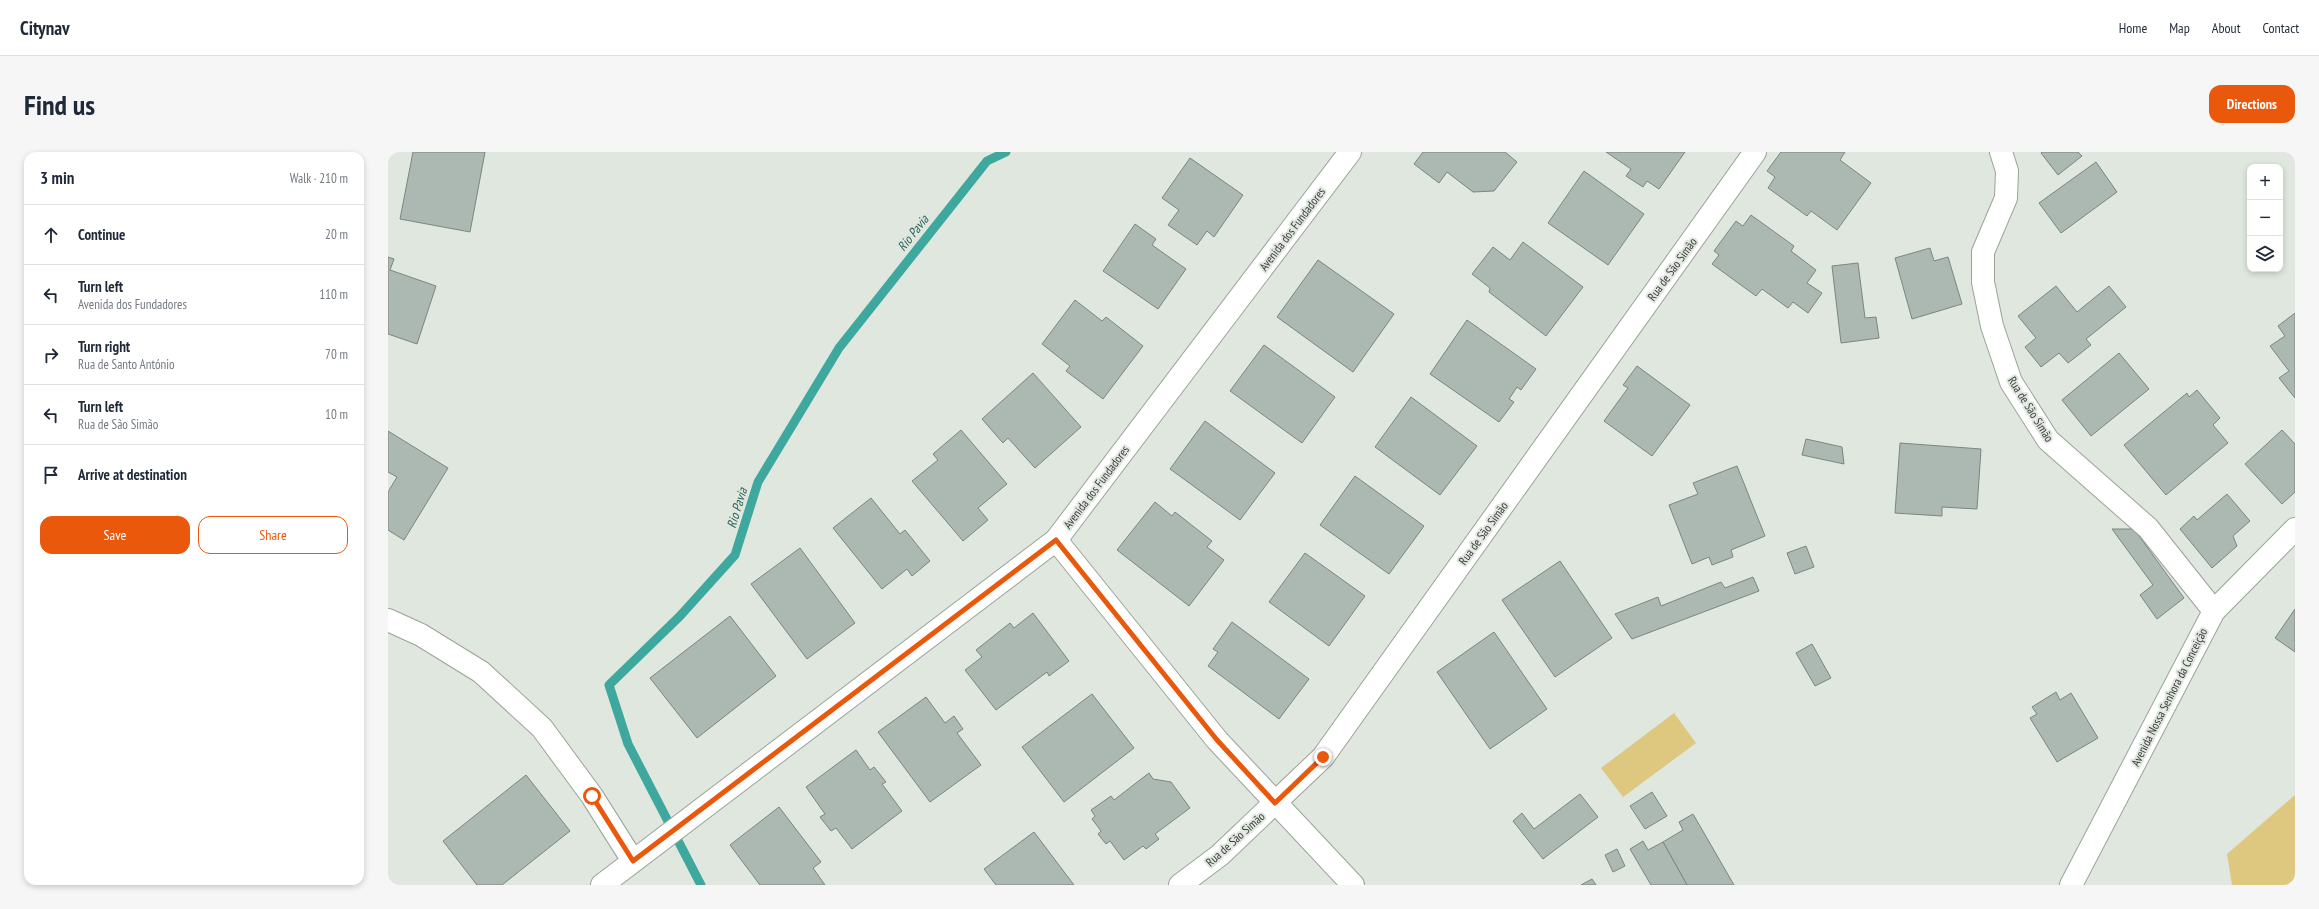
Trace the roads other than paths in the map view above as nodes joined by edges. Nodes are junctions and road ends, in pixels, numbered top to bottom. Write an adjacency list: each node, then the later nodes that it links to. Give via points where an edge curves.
1 (1350, 152): 5 (street, Avenida dos Fundadores)
2 (1755, 152): 8 (street, Rua de São Simão, via 1323,757)
3 (2001, 152): 6 (street, Rua de São Simão, via 2007,170 2006,198 1983,252 1983,282 1992,326 2011,382 2048,440 2148,528)
4 (2295, 528): 6 (street, Avenida Nossa Senhora da Conceição)
5 (1056, 540): 8 (street, via 1217,740); 9 (street, Avenida dos Fundadores)
6 (2214, 611): 13 (street, Avenida Nossa Senhora da Conceição)
7 (388, 620): 9 (street, via 421,635 482,672 542,728 592,796)
8 (1275, 803): 11 (street, Rua de São Simão, via 1220,855); 12 (street)
9 (633, 861): 10 (street, Avenida dos Fundadores)
10 (602, 885)
11 (1180, 885)
12 (1353, 885)
13 (2071, 885)

